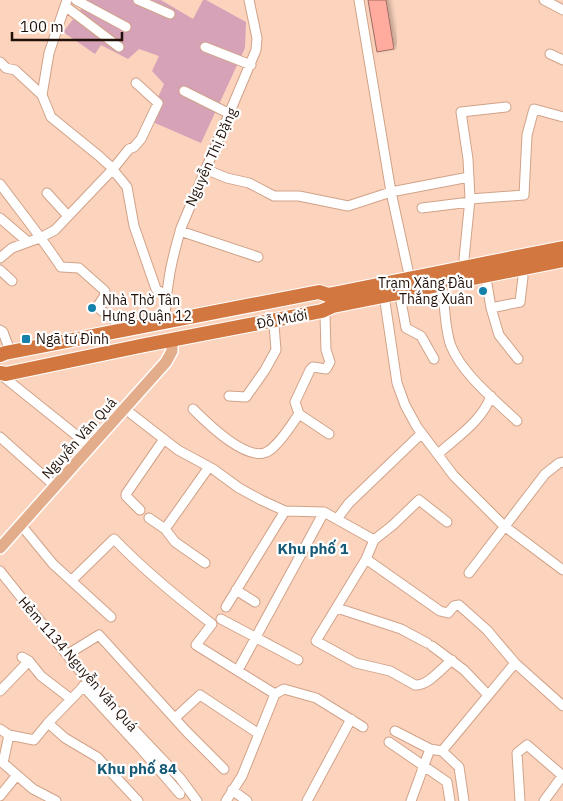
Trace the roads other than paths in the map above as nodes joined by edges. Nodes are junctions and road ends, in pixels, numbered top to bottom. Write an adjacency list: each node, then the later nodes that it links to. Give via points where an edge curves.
1 (76, 0): 9 (street)
2 (138, 0): 8 (street)
3 (250, 0): 14 (street, Nguyễn Thị Đặng, via 257,38)
4 (359, 0): 26 (street)
5 (544, 0): 7 (street)
6 (66, 3): 10 (street); 18 (street, via 49,54)
7 (563, 10)
8 (170, 14)
9 (126, 27)
10 (119, 47)
11 (205, 47): 14 (street)
12 (550, 54): 13 (street)
13 (563, 60)
14 (251, 64): 20 (street, Nguyễn Thị Đặng)
15 (2, 68): 18 (street, via 15,70)
16 (136, 83): 22 (street, via 158,104 141,139)
17 (184, 91): 20 (street)
18 (42, 95): 22 (street, via 51,117)
19 (506, 107): 24 (street, via 461,112)
20 (230, 114): 23 (street, Nguyễn Thị Đặng)
21 (563, 117): 28 (street, via 534,109 527,135 524,195)
22 (113, 169): 30 (street); 48 (street, via 127,187 134,226 156,289)
23 (204, 169): 26 (street, via 250,183 274,196 300,196 348,206); 32 (street, Nguyễn Thị Đặng)
24 (469, 177): 26 (street); 28 (street)
25 (0, 184): 33 (street)
26 (391, 192): 43 (street)
27 (47, 193): 30 (street)
28 (470, 200): 29 (street); 39 (street)
29 (422, 208)
30 (68, 216): 33 (street, via 55,230)
31 (0, 218): 35 (street)
32 (180, 231): 37 (street); 48 (street, Nguyễn Thị Đặng)
33 (42, 237): 35 (street); 55 (street, via 61,267 80,268 105,291 98,307)
34 (563, 240): 39 (highway, Đỗ Mười)
35 (28, 242): 38 (street, via 12,248)
36 (563, 248): 53 (highway, Đỗ Mười, via 328,295 319,292)
37 (258, 257)
38 (0, 258)
39 (464, 259): 43 (highway, Đỗ Mười)
40 (563, 260): 49 (highway, Đỗ Mười)
41 (563, 269): 44 (highway, Đỗ Mười)
42 (0, 270): 45 (street)
43 (408, 270): 53 (highway, Đỗ Mười)
44 (523, 277): 46 (highway, Đỗ Mười); 51 (street, via 520,302)
45 (12, 281)
46 (487, 284): 47 (highway, Đỗ Mười); 51 (street)
47 (443, 292): 50 (highway, Đỗ Mười); 63 (street, via 451,345 459,362)
48 (166, 296): 53 (street, Nguyễn Thị Đặng)
49 (385, 299): 50 (highway, Đỗ Mười); 52 (highway, Đỗ Mười); 57 (highway, Đỗ Mười, via 333,306 322,312); 68 (street, via 397,383)
50 (401, 301): 59 (street, via 406,328 420,336)
51 (491, 308): 60 (street, via 499,335)
52 (325, 315): 54 (highway, Đỗ Mười); 66 (street, via 326,350 330,362 326,369 313,367 310,370 295,402)
53 (165, 320): 55 (highway, Đỗ Mười)
54 (274, 325): 57 (highway, Đỗ Mười); 62 (street, via 276,350 265,370 246,397)
55 (122, 328): 58 (highway, Đỗ Mười)
56 (0, 330): 58 (street, via 3,332)
57 (172, 343): 61 (highway, Đỗ Mười); 65 (main road, Nguyễn Văn Quá, via 170,356)
58 (3, 351)
59 (434, 359)
60 (518, 359)
61 (2, 376): 72 (street)
62 (230, 396)
63 (491, 396): 67 (street); 73 (street, via 478,419)
64 (193, 409): 66 (street, via 229,442 261,453 269,451)
65 (125, 410): 71 (street); 72 (main road, Nguyễn Văn Quá)
66 (299, 414): 69 (street)
67 (517, 421)
68 (422, 433): 73 (street); 81 (street, via 349,503)
69 (329, 434)
70 (0, 437): 76 (street)
71 (164, 439): 75 (street); 77 (street, via 126,494)
72 (91, 447): 76 (main road, Nguyễn Văn Quá)
73 (438, 454): 84 (street, via 454,476)
74 (563, 462): 84 (street, via 546,474)
75 (209, 467): 78 (street, via 239,488); 85 (street)
76 (56, 487): 83 (main road, Nguyễn Văn Quá)
77 (140, 510)
78 (286, 511): 79 (street); 94 (street)
79 (324, 512): 81 (street); 100 (street)
80 (149, 518): 85 (street)
81 (337, 520): 86 (street)
82 (447, 522): 86 (street, via 418,500)
83 (21, 525): 87 (main road, Nguyễn Văn Quá); 93 (street, via 53,564)
84 (504, 526): 90 (street); 92 (street)
85 (165, 529): 89 (street, via 175,542)
86 (374, 540): 88 (street)
87 (1, 543)
88 (366, 559): 97 (street); 104 (street, via 440,612 448,613 459,605 487,630)
89 (205, 563)
90 (563, 570)
91 (0, 571): 101 (street, Hẻm 1134 Nguyễn Văn Quá)
92 (469, 573)
93 (72, 580): 98 (street); 105 (street, via 114,539 173,594 212,624 196,645)
94 (236, 590): 95 (street); 96 (street)
95 (255, 602)
96 (226, 607)
97 (337, 608): 103 (street, via 401,629); 103 (street, via 316,641 356,663 390,671 418,686)
98 (111, 617)
99 (221, 619): 100 (street)
100 (254, 638): 102 (street); 105 (street)
101 (68, 654): 106 (street, Hẻm 1134 Nguyễn Văn Quá); 112 (street, via 99,635)
102 (298, 660)
103 (452, 660): 109 (street)
104 (515, 663): 109 (street); 111 (street)
105 (238, 670): 108 (street)
106 (86, 684): 110 (street); 128 (street); 132 (street, Hẻm 1134 Nguyễn Văn Quá, via 180,778)
107 (0, 691): 110 (street, via 25,659)
108 (276, 694): 113 (street, via 284,689 316,698); 118 (street)
109 (488, 695): 122 (street)
110 (71, 699): 114 (street)
111 (563, 706)
112 (175, 718): 118 (street, via 200,694); 124 (street)
113 (351, 719): 115 (street); 135 (street)
114 (48, 723): 119 (street, via 34,740); 131 (street, via 65,738 97,757)
115 (363, 727)
116 (0, 729): 119 (street)
117 (395, 731): 121 (street)
118 (259, 734): 127 (street, via 242,776)
119 (8, 735): 125 (street, via 3,763)
120 (389, 742): 123 (street)
121 (430, 749): 122 (street); 123 (street)
122 (442, 751): 138 (street, via 459,767)
123 (424, 766): 136 (street); 137 (street, via 447,782)
124 (224, 769)
125 (17, 775): 129 (street); 130 (street, via 33,789)
126 (563, 775): 139 (street, via 527,745 517,753); 140 (street)
127 (232, 790): 133 (street); 134 (street)
128 (180, 794)
129 (0, 796)
130 (56, 801)
131 (138, 801)
132 (197, 801)
133 (226, 801)
134 (247, 801)
135 (306, 801)
136 (411, 801)
137 (450, 801)
138 (464, 801)
139 (520, 801)
140 (544, 801)

